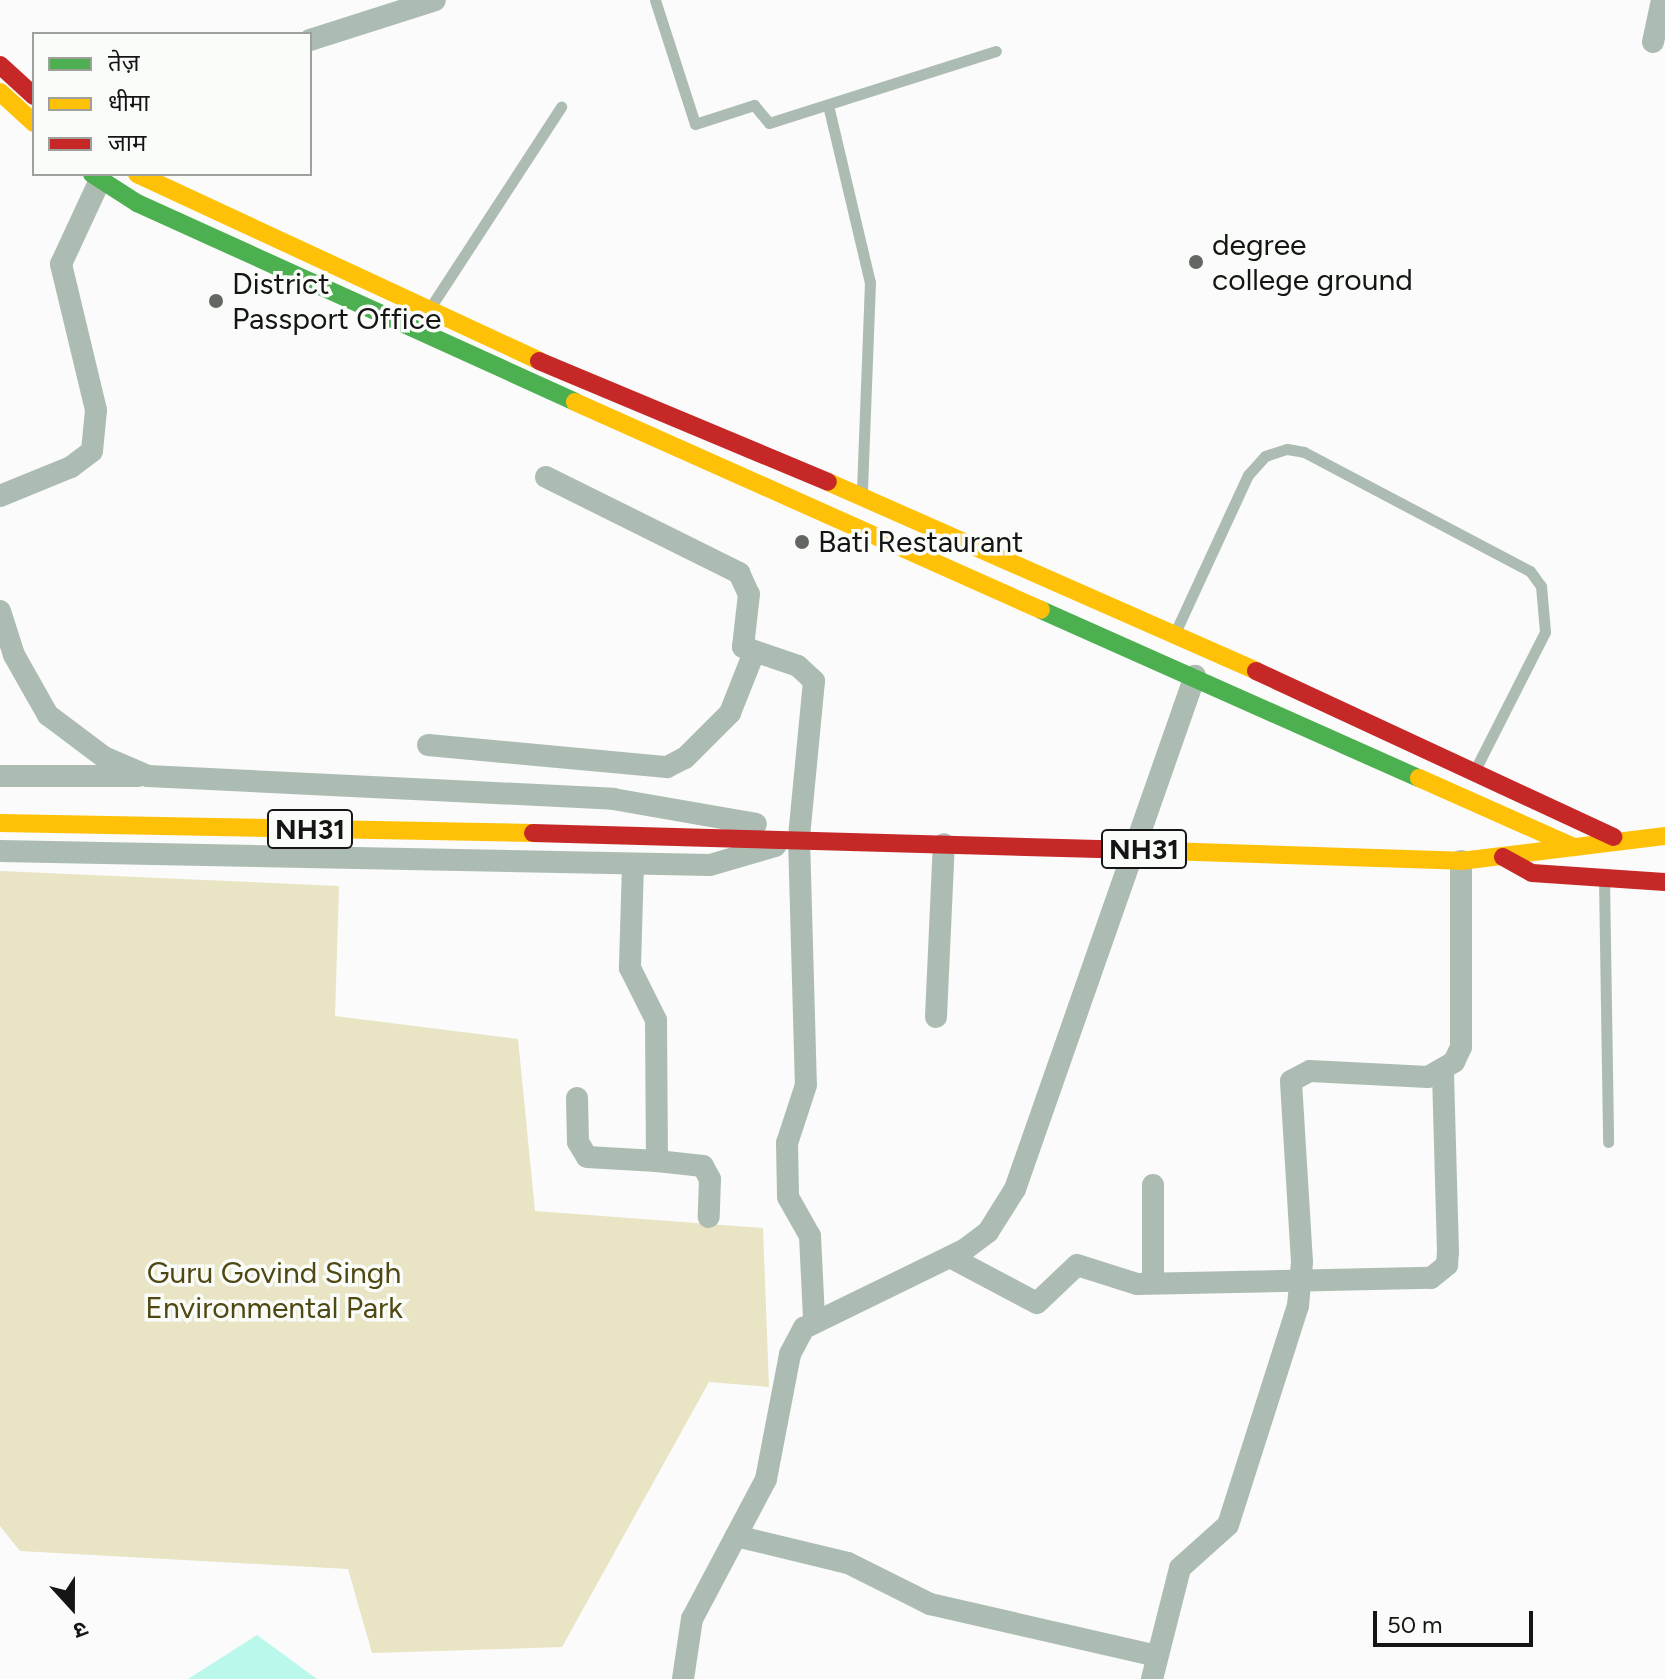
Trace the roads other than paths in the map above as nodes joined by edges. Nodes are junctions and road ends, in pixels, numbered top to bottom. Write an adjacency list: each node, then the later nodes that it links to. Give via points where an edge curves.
1 (435, 0): 4 (street)
2 (655, 0): 10 (lane, via 695,124 754,105 769,123)
3 (1662, 0): 5 (street)
4 (312, 39)
5 (1653, 42)
6 (996, 51): 10 (lane)
7 (0, 65): 9 (main road)
8 (0, 92): 12 (main road)
9 (32, 94)
10 (828, 105): 19 (lane, via 870,282)
11 (561, 107): 15 (lane)
12 (32, 121)
13 (141, 176): 15 (main road)
14 (96, 177): 16 (main road, via 137,203); 18 (street, via 61,264 96,410 92,451 71,467)
15 (427, 314): 16 (lane); 19 (main road)
16 (417, 331): 20 (main road)
17 (546, 477): 23 (street, via 739,573 749,594 743,647)
18 (0, 496)
19 (862, 496): 20 (lane); 22 (main road)
20 (859, 526): 24 (main road)
21 (0, 611): 29 (street, via 14,655 48,715 104,757)
22 (1173, 636): 24 (lane); 27 (main road); 27 (lane, via 1248,475 1265,456 1287,449 1304,452 1530,571 1541,586 1545,632)
23 (753, 655): 26 (street, via 730,713 685,758 667,767); 33 (street, via 798,666 814,681)
24 (1161, 659): 25 (main road)
25 (1195, 676): 35 (main road); 36 (street)
26 (428, 745)
27 (1475, 768): 32 (main road)
28 (0, 776): 29 (street)
29 (148, 776): 33 (street, via 613,799 715,812)
30 (0, 823): 33 (main road, NH31)
31 (1665, 836): 32 (main road, NH31)
32 (1613, 837): 35 (main road, NH31)
33 (799, 838): 34 (main road, NH31); 40 (street, via 710,865); 53 (street, via 806,1085 787,1143 788,1197 810,1236)
34 (944, 844): 36 (main road, NH31); 43 (street)
35 (1574, 847): 38 (main road, NH31)
36 (1133, 848): 39 (main road, NH31); 50 (street, via 1015,1189 988,1232)
37 (0, 851): 40 (street)
38 (1503, 857): 39 (main road, NH31); 41 (main road, via 1532,873)
39 (1461, 861): 44 (street, via 1461,1047)
40 (633, 864): 47 (street, via 630,968 656,1020)
41 (1604, 879): 42 (main road); 46 (lane)
42 (1665, 882)
43 (936, 1017)
44 (1443, 1072): 52 (street, via 1447,1265 1431,1278); 52 (street, via 1428,1077 1310,1071 1291,1081)
45 (577, 1098): 47 (street, via 578,1142 587,1157)
46 (1608, 1142)
47 (657, 1161): 49 (street, via 703,1166 710,1179)
48 (1153, 1185): 51 (street)
49 (709, 1217)
50 (950, 1257): 51 (street, via 1037,1303 1077,1265 1127,1282); 53 (street)
51 (1153, 1283): 52 (street)
52 (1302, 1283): 55 (street, via 1228,1525 1180,1568)
53 (814, 1318): 54 (street, via 790,1354 774,1453)
54 (736, 1536): 55 (street, via 848,1563 930,1604); 56 (street, via 692,1619)
55 (1157, 1656): 57 (street)
56 (683, 1679)
57 (1152, 1679)

